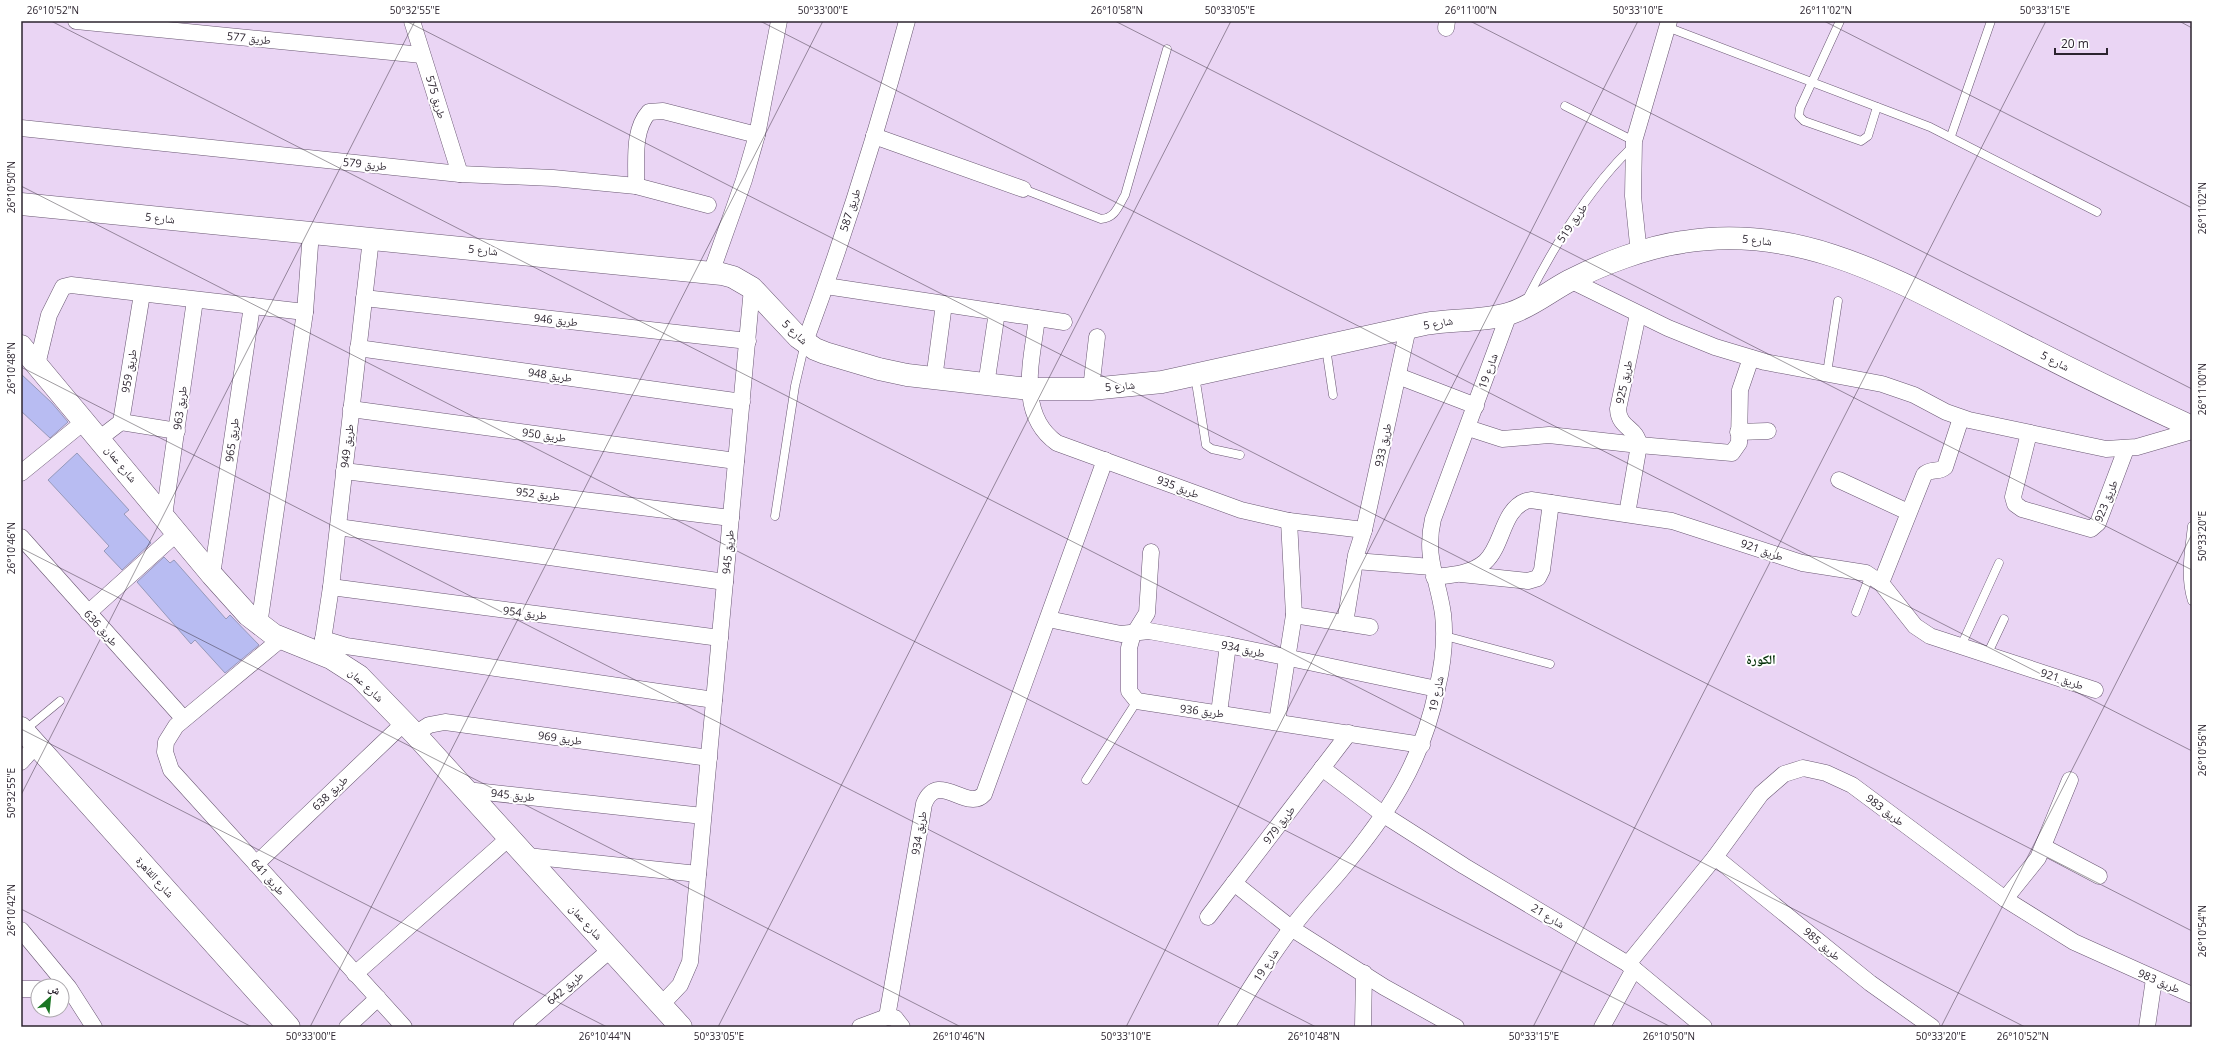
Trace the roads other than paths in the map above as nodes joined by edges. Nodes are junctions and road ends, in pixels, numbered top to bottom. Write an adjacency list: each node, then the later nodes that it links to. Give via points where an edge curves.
1 (76, 21): 9 (street, طريق 577)
2 (412, 21): 9 (street, طريق 575)
3 (779, 21): 14 (street)
4 (907, 21): 15 (street, طريق 587)
5 (1840, 21): 10 (lane)
6 (1991, 21): 16 (lane)
7 (1668, 24): 10 (lane); 17 (street)
8 (1167, 49): 20 (lane, via 1125,195 1114,214 1101,219)
9 (422, 55): 18 (street, طريق 575)
10 (1811, 83): 12 (lane); 12 (lane, via 1798,112 1804,121 1861,141 1868,136)
11 (1565, 106): 17 (lane)
12 (1877, 107): 16 (lane)
13 (21, 128): 18 (street, طريق 579)
14 (757, 135): 19 (street, via 663,110 649,112 641,121 638,133); 27 (street)
15 (874, 136): 20 (street); 29 (street, طريق 587)
16 (1951, 136): 23 (lane)
17 (1633, 143): 26 (street, via 1633,196); 37 (lane, طريق 519, via 1579,211)
18 (460, 174): 19 (street, طريق 579, via 553,178)
19 (636, 186): 22 (street, طريق 579)
20 (1023, 189)
21 (21, 204): 24 (street, شارع 5)
22 (708, 205)
23 (2097, 212)
24 (311, 232): 25 (street, شارع 5); 38 (street)
25 (370, 239): 27 (street, شارع 5); 32 (street, طريق 949)
26 (1639, 254): 28 (street, شارع 5); 66 (street, شارع 5, via 1683,242 1710,239 1742,238 1808,247 1872,268 2052,360)
27 (711, 273): 30 (street, شارع 5, via 733,277)
28 (1570, 280): 37 (street, شارع 5); 40 (street)
29 (826, 286): 35 (street); 46 (street, طريق 587)
30 (752, 288): 45 (street, طريق 945); 46 (street, شارع 5)
31 (142, 294): 33 (street); 51 (street, via 63,287); 65 (street, طريق 959)
32 (364, 298): 45 (street, طريق 946); 48 (street, طريق 949)
33 (195, 300): 36 (street); 68 (street, طريق 963)
34 (1838, 302): 52 (lane)
35 (944, 304): 39 (street); 55 (street)
36 (252, 306): 38 (street); 99 (street, طريق 965)
37 (1515, 311): 43 (street, شارع 5, via 1494,317 1443,321); 61 (street, شارع 19)
38 (305, 312): 110 (street)
39 (997, 312): 41 (street); 56 (street)
40 (1638, 314): 50 (street, via 1691,338); 74 (street, طريق 925, via 1618,409 1620,419 1636,435)
41 (1037, 318): 42 (street); 57 (street)
42 (1064, 322)
43 (1408, 328): 49 (street, شارع 5); 54 (street, طريق 933)
44 (1097, 337): 58 (street)
45 (748, 341): 60 (street, طريق 945)
46 (805, 342): 55 (street, شارع 5, via 825,353 852,362); 86 (lane, via 795,386)
47 (21, 346): 51 (street, شارع عمان)
48 (358, 348): 60 (street, طريق 948); 62 (street, طريق 949)
49 (1326, 348): 53 (street, شارع 5); 59 (lane)
50 (1751, 358): 52 (street); 70 (street, via 1740,390)
51 (29, 359): 64 (street, شارع عمان)
52 (1827, 373): 63 (street, via 1866,379 1893,387)
53 (1195, 376): 58 (street, شارع 5, via 1126,387); 76 (lane, via 1206,445 1212,449)
54 (1398, 376): 61 (street); 91 (street, طريق 933)
55 (934, 379): 56 (street, شارع 5)
56 (986, 385): 57 (street, شارع 5)
57 (1029, 389): 58 (street, شارع 5); 77 (street, طريق 935, via 1038,424 1047,435 1057,442)
58 (1092, 389)
59 (1333, 395)
60 (742, 402): 78 (street, طريق 945)
61 (1476, 406): 67 (street, شارع 19)
62 (351, 408): 78 (street, طريق 950); 79 (street, طريق 949)
63 (1961, 418): 72 (street); 83 (street, via 1945,467 1925,474)
64 (85, 421): 73 (street, شارع عمان); 80 (street)
65 (120, 422): 68 (street); 73 (street)
66 (2192, 427)
67 (1468, 428): 74 (street, via 1502,439 1549,435); 97 (street, شارع 19, via 1433,519 1430,535)
68 (177, 431): 85 (street, طريق 963)
69 (2192, 431): 75 (street)
70 (1738, 432): 71 (street); 74 (street, via 1738,447 1728,454)
71 (1768, 432)
72 (2029, 434): 75 (street, via 2095,448); 75 (street, طريق 923, via 2013,497 2015,504 2022,509 2087,528 2096,527)
73 (100, 438): 85 (street, شارع عمان)
74 (1639, 446): 84 (street)
75 (2126, 449)
76 (1240, 455)
77 (1105, 460): 88 (street, طريق 935, via 1225,505); 107 (street, طريق 934)
78 (736, 461): 87 (street, طريق 945)
79 (344, 471): 87 (street, طريق 952); 90 (street, طريق 949)
80 (21, 473)
81 (1839, 480): 83 (street)
82 (1551, 503): 84 (street, طريق 921); 98 (street, طريق 921, via 1531,500 1517,506 1488,558 1477,567); 98 (street, via 1542,570 1538,578 1528,581)
83 (1908, 512): 100 (street)
84 (1627, 514): 100 (street, طريق 921, via 1694,527 1802,563 1858,571)
85 (164, 516): 92 (street, شارع عمان)
86 (776, 516)
87 (731, 518): 101 (street, طريق 945)
88 (1289, 521): 91 (street, طريق 935); 106 (street)
89 (2192, 526): 103 (lane, via 2187,568)
90 (338, 527): 101 (street); 102 (street, طريق 949)
91 (1364, 530): 95 (street, طريق 933)
92 (177, 533): 99 (street, شارع عمان); 105 (street)
93 (21, 537): 105 (street, طريق 636)
94 (1151, 552): 112 (street, via 1147,613)
95 (1355, 561): 97 (street); 109 (street, طريق 933)
96 (1999, 563): 118 (lane)
97 (1433, 572): 98 (street, طريق 921); 113 (street, شارع 19, via 1443,613)
98 (1459, 574)
99 (212, 575): 110 (street, شارع عمان)
100 (1875, 579): 104 (lane); 118 (street, طريق 921, via 1918,629 1930,636)
101 (725, 582): 114 (street, طريق 945)
102 (330, 587): 114 (street, طريق 954); 117 (street, طريق 949)
103 (2192, 602)
104 (1856, 612)
105 (88, 613): 128 (street, طريق 636)
106 (1294, 615): 109 (street); 120 (street)
107 (1048, 619): 112 (street, طريق 934, via 1120,634); 164 (street, طريق 934, via 984,794 981,798 973,800 942,789 930,794 924,804)
108 (2004, 619): 119 (lane)
109 (1345, 623): 111 (street)
110 (259, 625): 115 (street, شارع عمان)
111 (1370, 627)
112 (1134, 633): 116 (street, طريق 934, via 1149,632); 126 (street, via 1129,648 1129,691)
113 (1445, 636): 121 (lane); 122 (street, شارع 19)
114 (720, 638): 124 (street, طريق 945)
115 (281, 639): 117 (street, شارع عمان); 128 (street, طريق 641)
116 (1228, 645): 120 (street, طريق 934); 127 (street)
117 (322, 646): 124 (street, via 346,646); 130 (street, شارع عمان, via 359,676)
118 (1961, 646): 119 (street, طريق 921)
119 (1987, 655): 123 (street, طريق 921)
120 (1287, 658): 122 (street, طريق 934); 129 (street)
121 (1550, 664)
122 (1437, 689): 133 (street, شارع 19)
123 (2096, 690)
124 (714, 700): 134 (street, طريق 945)
125 (60, 701): 132 (lane)
126 (1137, 701): 127 (street, طريق 936); 137 (lane)
127 (1219, 713): 129 (street, طريق 936)
128 (183, 718): 146 (street, طريق 641, via 166,742 165,752 171,770)
129 (1277, 722): 131 (street, طريق 936)
130 (410, 728): 134 (street, طريق 969, via 445,722); 139 (street, شارع عمان); 146 (street, طريق 638)
131 (1349, 733): 133 (street, طريق 936); 136 (street, طريق 979)
132 (27, 735): 135 (street); 166 (street, شارع القاهرة)
133 (1422, 745): 140 (street, شارع 19, via 1406,779)
134 (709, 758): 141 (street, طريق 945)
135 (21, 762)
136 (1322, 768): 140 (street, شارع 21); 149 (street, طريق 979)
137 (1086, 780)
138 (2070, 780): 143 (street)
139 (466, 790): 141 (street, طريق 945); 142 (street, شارع عمان)
140 (1384, 814): 152 (street, شارع 19); 155 (street, شارع 21, via 1464,866)
141 (703, 816): 147 (street, طريق 945)
142 (509, 838): 144 (street, شارع عمان); 157 (street)
143 (2044, 847): 148 (street); 150 (street)
144 (527, 856): 147 (street); 154 (street, شارع عمان)
145 (1715, 857): 150 (street, طريق 983, via 1760,794 1784,774 1803,768 1826,773 1852,785); 155 (street, طريق 983); 178 (street, طريق 985, via 1870,983)
146 (256, 864): 157 (street, طريق 641)
147 (698, 874): 163 (street, طريق 945, via 690,962 680,985)
148 (2099, 876)
149 (1234, 883): 151 (street, طريق 979); 152 (street)
150 (2005, 899): 159 (street, طريق 983, via 2074,942)
151 (1208, 917)
152 (1292, 928): 156 (street); 173 (street, شارع 19)
153 (21, 930): 158 (street)
154 (610, 950): 163 (street, شارع عمان); 169 (street, طريق 642)
155 (1631, 967): 176 (street, طريق 983); 177 (street, شارع 21)
156 (1364, 973): 174 (street); 175 (street)
157 (356, 974): 162 (street, طريق 641)
158 (58, 978)
159 (2154, 979): 161 (street, طريق 983); 179 (street)
160 (70, 994): 165 (street)
161 (2192, 995)
162 (378, 998): 167 (street); 168 (street, طريق 641)
163 (662, 1004): 170 (street, شارع عمان)
164 (886, 1017): 171 (street); 172 (street, via 895,1018)
165 (94, 1027)
166 (289, 1027)
167 (347, 1027)
168 (404, 1027)
169 (521, 1027)
170 (681, 1027)
171 (860, 1027)
172 (902, 1027)
173 (1226, 1027)
174 (1363, 1027)
175 (1456, 1027)
176 (1602, 1027)
177 (1704, 1027)
178 (1932, 1027)
179 (2147, 1027)

